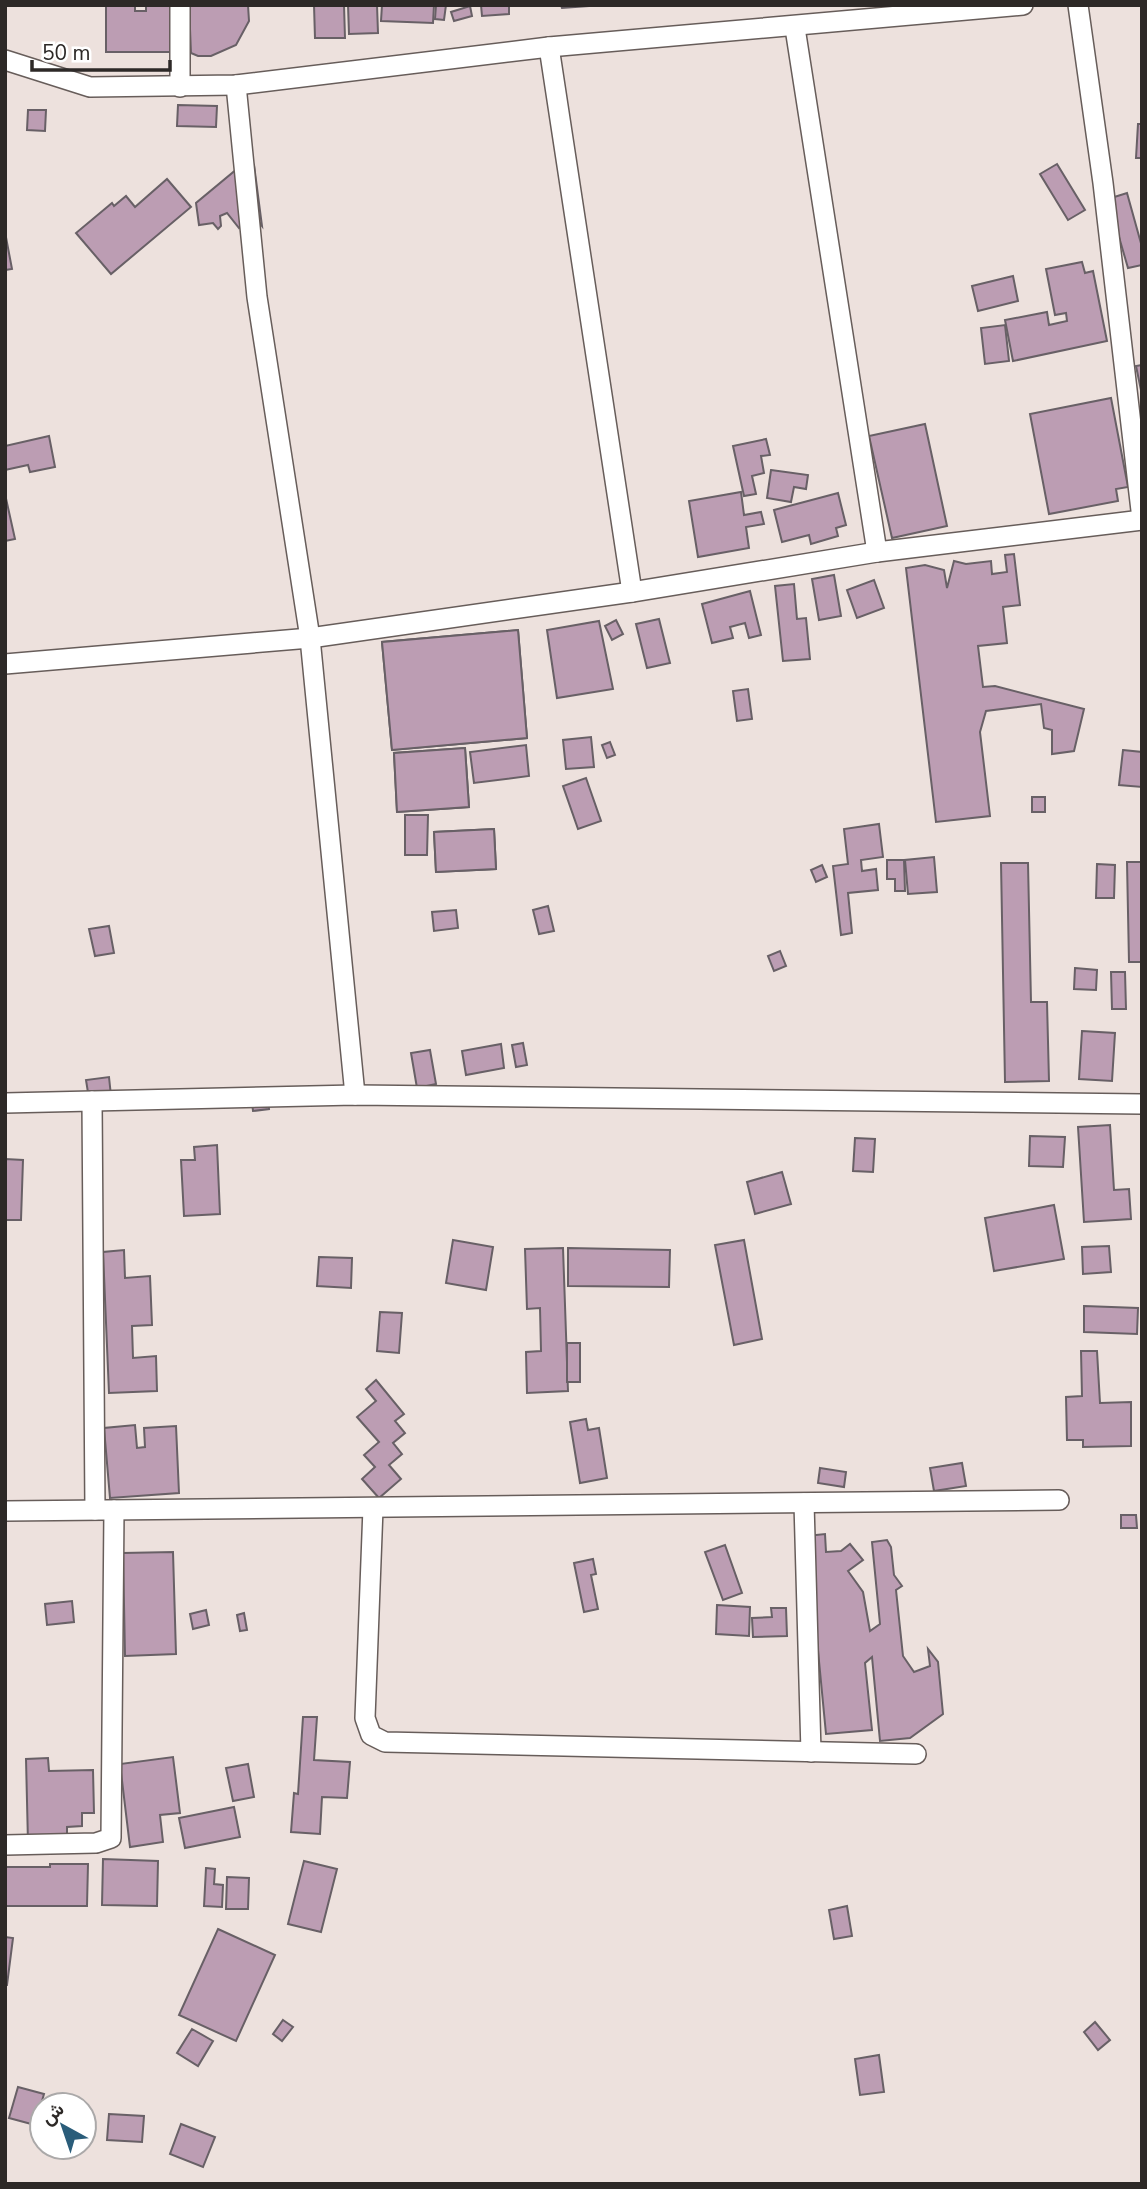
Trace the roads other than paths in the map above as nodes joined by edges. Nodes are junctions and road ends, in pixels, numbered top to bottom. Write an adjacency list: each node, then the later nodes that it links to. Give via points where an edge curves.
1 (180, 5): 8 (street)
2 (1023, 5): 4 (street)
3 (1078, 5): 9 (street)
4 (795, 28): 5 (street); 10 (street)
5 (550, 47): 7 (street); 11 (street)
6 (5, 60): 8 (street, via 90,87)
7 (236, 85): 8 (street); 12 (street, via 257,297)
8 (180, 86)
9 (1142, 519): 10 (street)
10 (877, 552): 11 (street)
11 (632, 592): 12 (street)
12 (310, 638): 13 (street); 14 (street)
13 (5, 663)
14 (355, 1095): 15 (street); 17 (street)
15 (92, 1101): 16 (street); 21 (street)
16 (5, 1103)
17 (1142, 1104)
18 (1059, 1500): 19 (street)
19 (804, 1503): 20 (street); 23 (street)
20 (373, 1507): 21 (street); 23 (street, via 365,1718 371,1735 385,1742)
21 (105, 1510): 22 (street); 25 (street, via 111,1838 96,1843)
22 (5, 1511)
23 (811, 1752): 24 (street)
24 (916, 1754)
25 (5, 1845)

